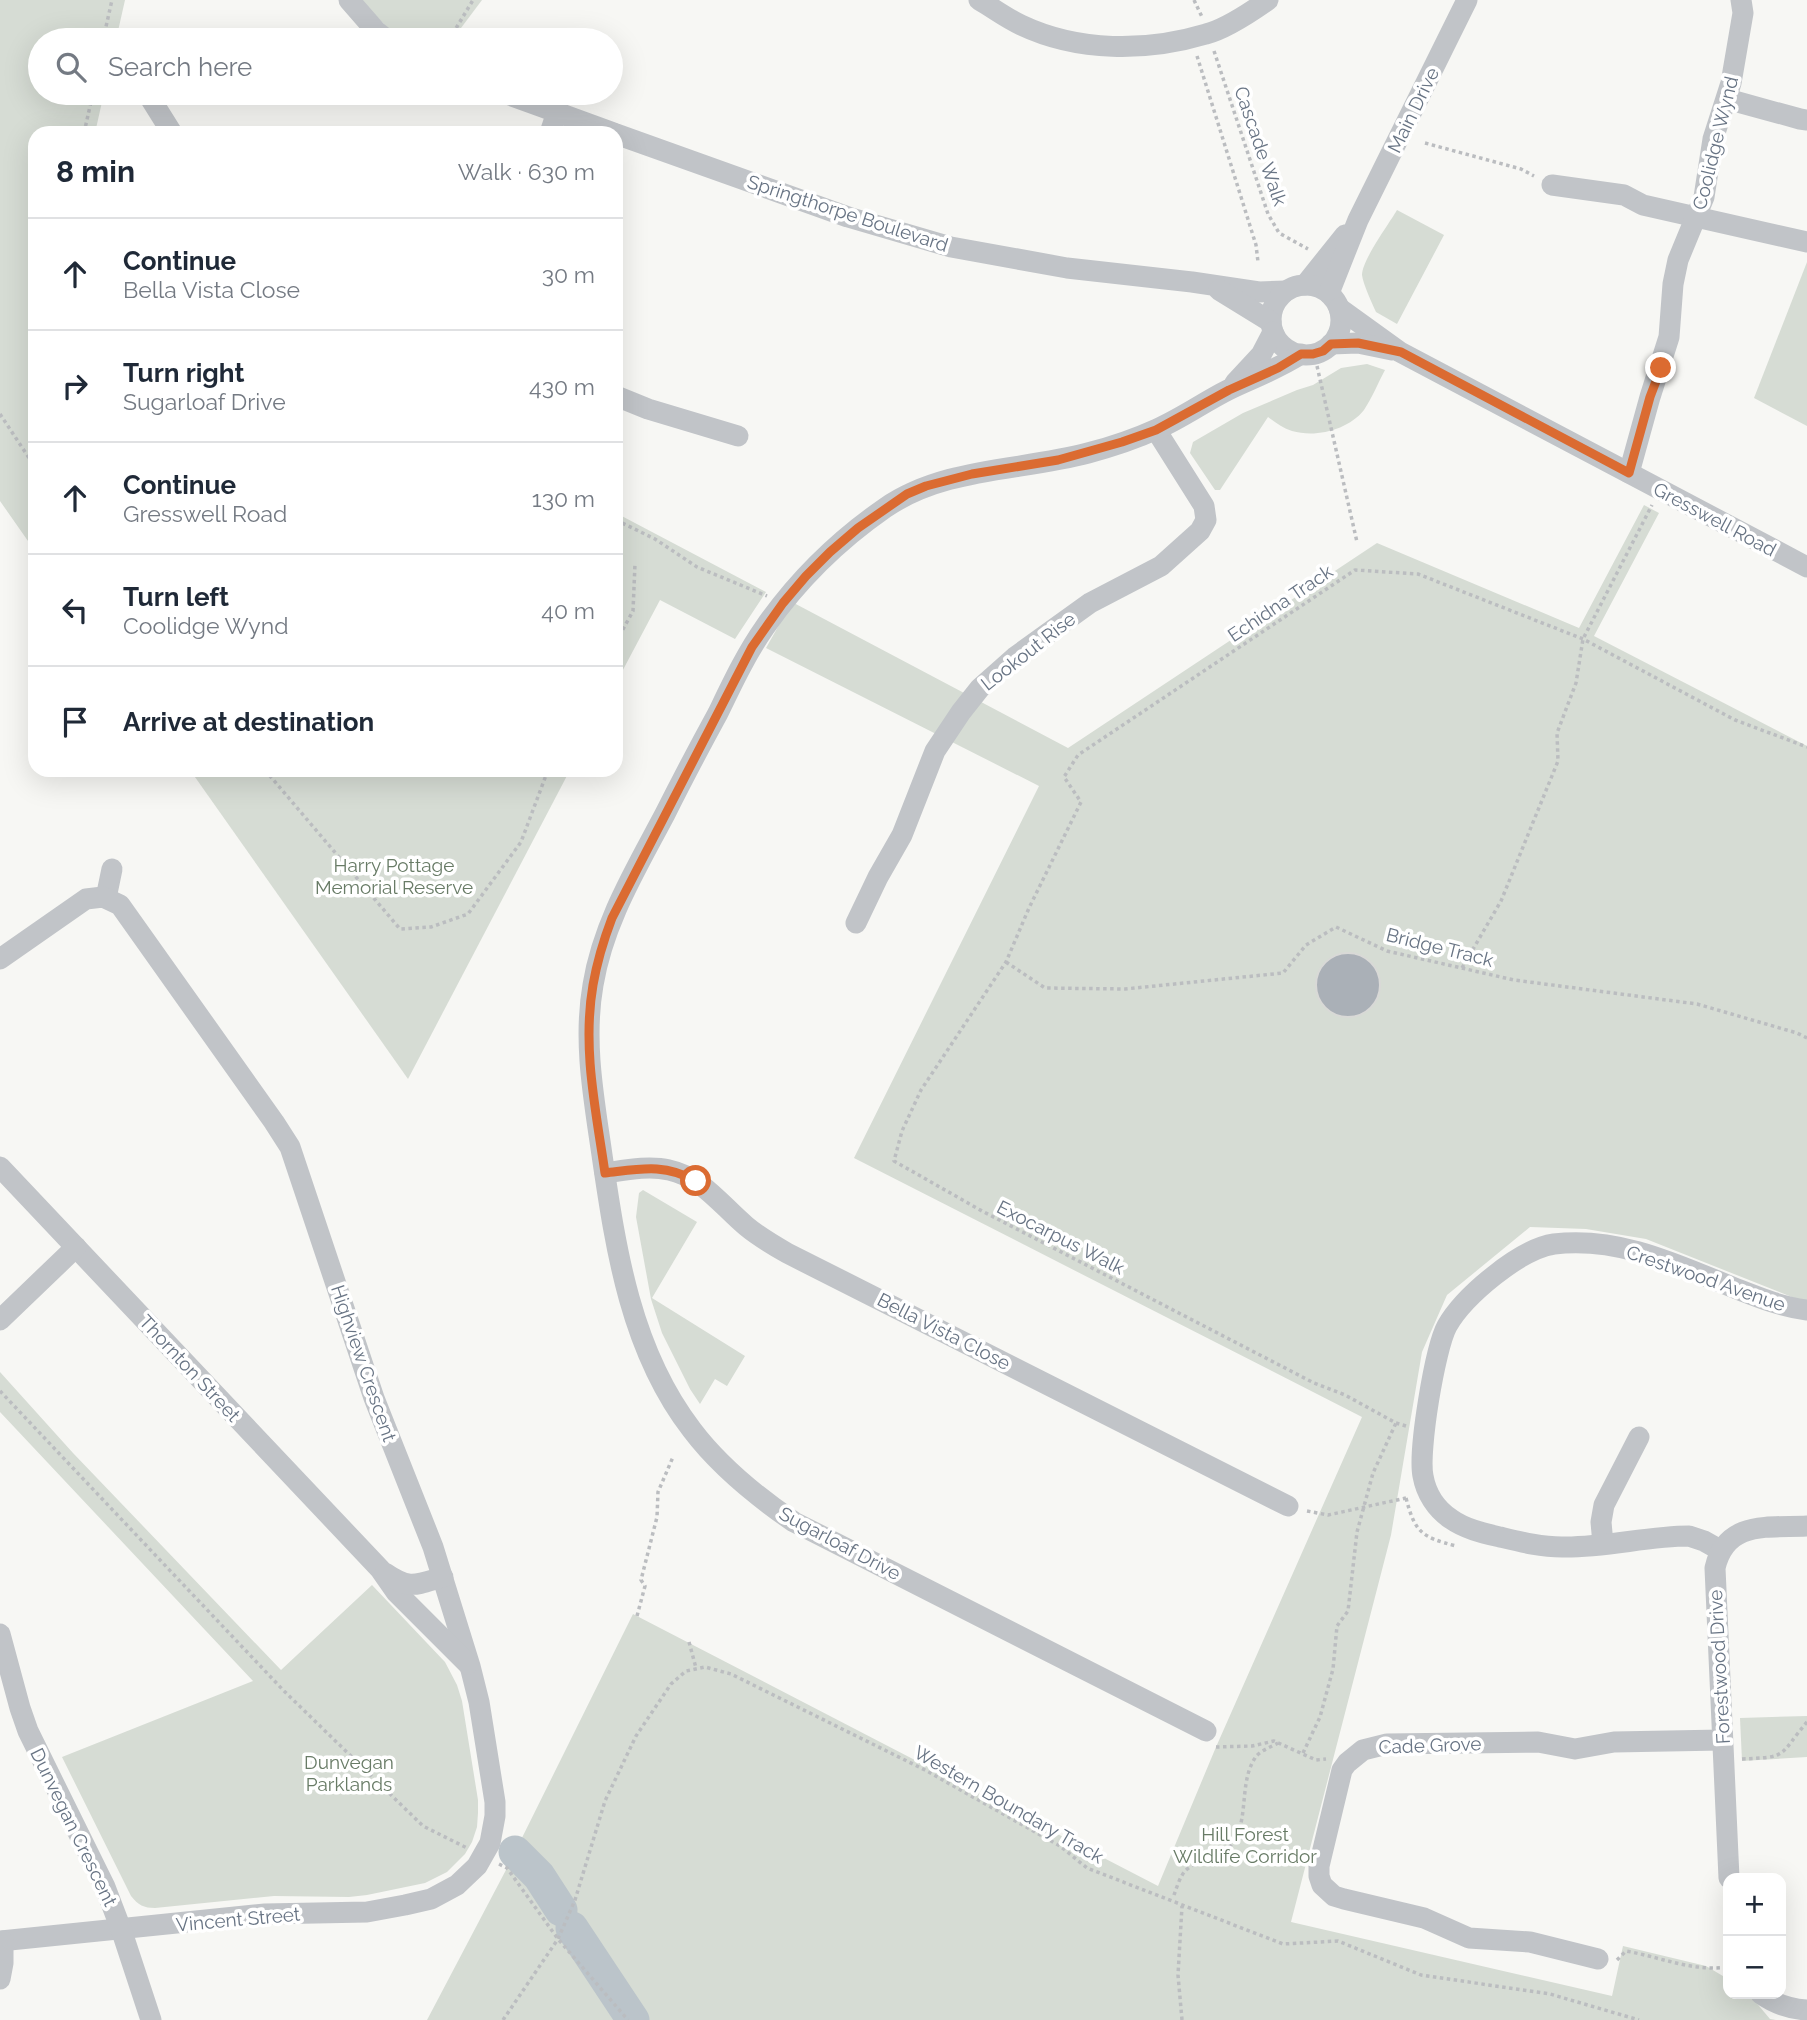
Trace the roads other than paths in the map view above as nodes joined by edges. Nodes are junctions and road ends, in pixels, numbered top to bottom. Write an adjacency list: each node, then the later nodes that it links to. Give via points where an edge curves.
1 (349, 0): 6 (street)
2 (979, 0): 3 (street, via 1021,25 1065,39 1144,47 1200,36)
3 (1268, 0)
4 (1467, 0): 18 (street, Main Drive)
5 (1742, 6): 7 (street, Coolidge Wynd)
6 (373, 28)
7 (1727, 99): 11 (street); 17 (street, Coolidge Wynd, via 1713,139)
8 (154, 105): 12 (street)
9 (537, 105): 10 (street, Springthorpe Boulevard)
10 (557, 112): 13 (street); 14 (street, Springthorpe Boulevard)
11 (1807, 120)
12 (168, 126)
13 (552, 126)
14 (596, 126)
15 (623, 136): 20 (street, Springthorpe Boulevard, via 848,217 951,247 1067,268)
16 (1552, 185): 17 (street, via 1624,195 1643,205)
17 (1697, 218): 19 (street); 30 (street, Coolidge Wynd, via 1678,260 1670,337)
18 (1358, 220): 21 (street, Main Drive); 22 (street, Main Drive)
19 (1807, 242)
20 (1211, 286): 21 (street, Springthorpe Boulevard, via 1259,292); 23 (street, Springthorpe Boulevard)
21 (1296, 288): 22 (street, via 1322,288); 23 (street, via 1278,299)
22 (1334, 301): 24 (street, via 1340,327 1337,336); 25 (street, Gresswell Road)
23 (1272, 327): 24 (street, via 1284,347); 26 (street, Sugarloaf Drive, via 1261,355)
24 (1315, 351): 25 (street, Gresswell Road, via 1358,343); 26 (street, Sugarloaf Drive)
25 (1401, 352): 30 (street, Gresswell Road)
26 (1229, 390): 28 (street, Sugarloaf Drive)
27 (623, 399): 29 (street)
28 (1156, 430): 34 (street, Lookout Rise, via 1204,506 1204,526 1161,566 1090,603 980,688 936,751 902,835); 37 (street, Sugarloaf Drive, via 1087,453 972,474 907,494 830,552 764,628 605,937 593,985 589,1038)
29 (738, 436)
30 (1629, 473): 31 (street, Gresswell Road)
31 (1807, 568)
32 (112, 869): 33 (street)
33 (106, 898): 35 (street, via 81,902); 47 (street, Highview Crescent, via 127,912 290,1147 374,1398)
34 (856, 923)
35 (0, 959)
36 (0, 1167): 38 (street, Thornton Street)
37 (605, 1173): 42 (street, Bella Vista Close, via 651,1168 684,1174 787,1253); 52 (street, Sugarloaf Drive, via 630,1305 646,1352 690,1429 729,1471 794,1522)
38 (76, 1247): 40 (street); 46 (street, Thornton Street)
39 (1807, 1310): 44 (street, Crestwood Avenue, via 1773,1303 1648,1253 1572,1243 1544,1246 1510,1263 1451,1319 1440,1345 1421,1462 1424,1482 1441,1511 1468,1528 1549,1547)
40 (0, 1320)
41 (1639, 1437): 44 (street, via 1604,1504)
42 (1288, 1506)
43 (1807, 1526): 45 (street, via 1752,1529 1733,1536)
44 (1603, 1544): 45 (street, Crestwood Avenue, via 1689,1536)
45 (1720, 1550): 53 (street, Forestwood Drive, via 1715,1579)
46 (380, 1569): 47 (street, Thornton Street, via 412,1586); 49 (street, Thornton Street)
47 (443, 1577): 48 (street, Highview Crescent)
48 (451, 1605): 49 (street); 51 (street, Highview Crescent)
49 (424, 1620): 51 (street, Thornton Street)
50 (0, 1634): 56 (street, Dunvegan Crescent, via 29,1731)
51 (470, 1666): 55 (street, Highview Crescent, via 495,1802 493,1831)
52 (1206, 1731)
53 (1723, 1740): 54 (street, Forestwood Drive); 58 (street, Cade Grove, via 1614,1742 1575,1749 1538,1742 1387,1744 1363,1750 1347,1763 1339,1779 1319,1866 1328,1892 1424,1918 1469,1938 1530,1942)
54 (1729, 1873)
55 (468, 1876): 56 (street, Vincent Street, via 431,1899 367,1912 273,1913)
56 (121, 1929): 57 (street, Vincent Street); 62 (street, Dunvegan Crescent)
57 (2, 1941): 59 (street)
58 (1598, 1959)
59 (0, 1979)
60 (1769, 1999): 61 (street)
61 (1807, 2010)
62 (151, 2020)

